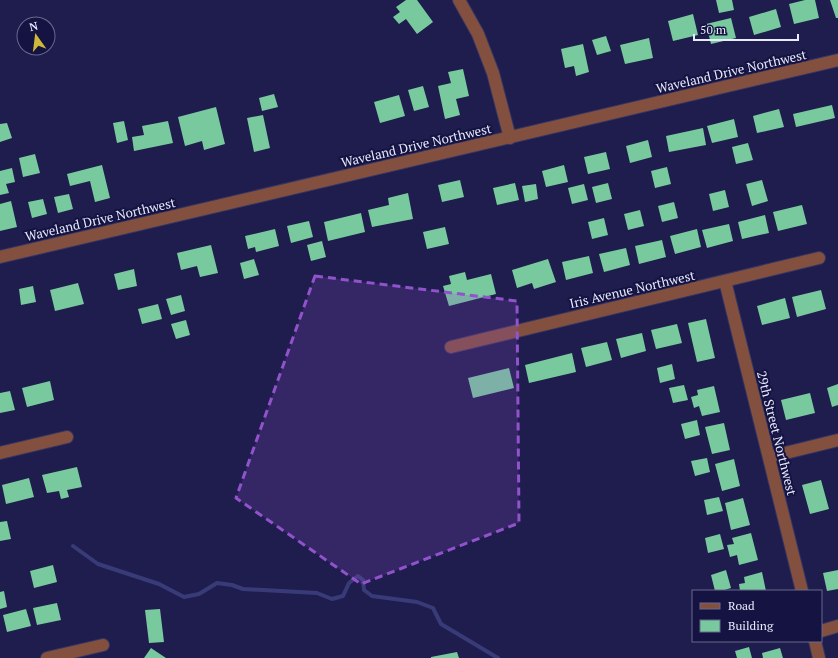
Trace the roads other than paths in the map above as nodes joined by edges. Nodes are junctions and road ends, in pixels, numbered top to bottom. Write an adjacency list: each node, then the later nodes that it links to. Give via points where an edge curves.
1 (459, 0): 3 (street, via 478,34 493,73)
2 (838, 60): 3 (street, Waveland Drive Northwest)
3 (510, 138): 4 (street, Waveland Drive Northwest)
4 (0, 257)
5 (820, 258): 6 (street, Iris Avenue Northwest)
6 (725, 281): 7 (street, Iris Avenue Northwest); 11 (street, 29th Street Northwest)
7 (451, 347)
8 (67, 437): 10 (street)
9 (838, 440): 11 (street)
10 (0, 453)
11 (768, 457): 12 (street, 29th Street Northwest)
12 (802, 590)
13 (838, 626): 14 (street)
14 (822, 631)
15 (815, 642): 18 (street)
16 (103, 645): 17 (street)
17 (47, 658)
18 (820, 658)

